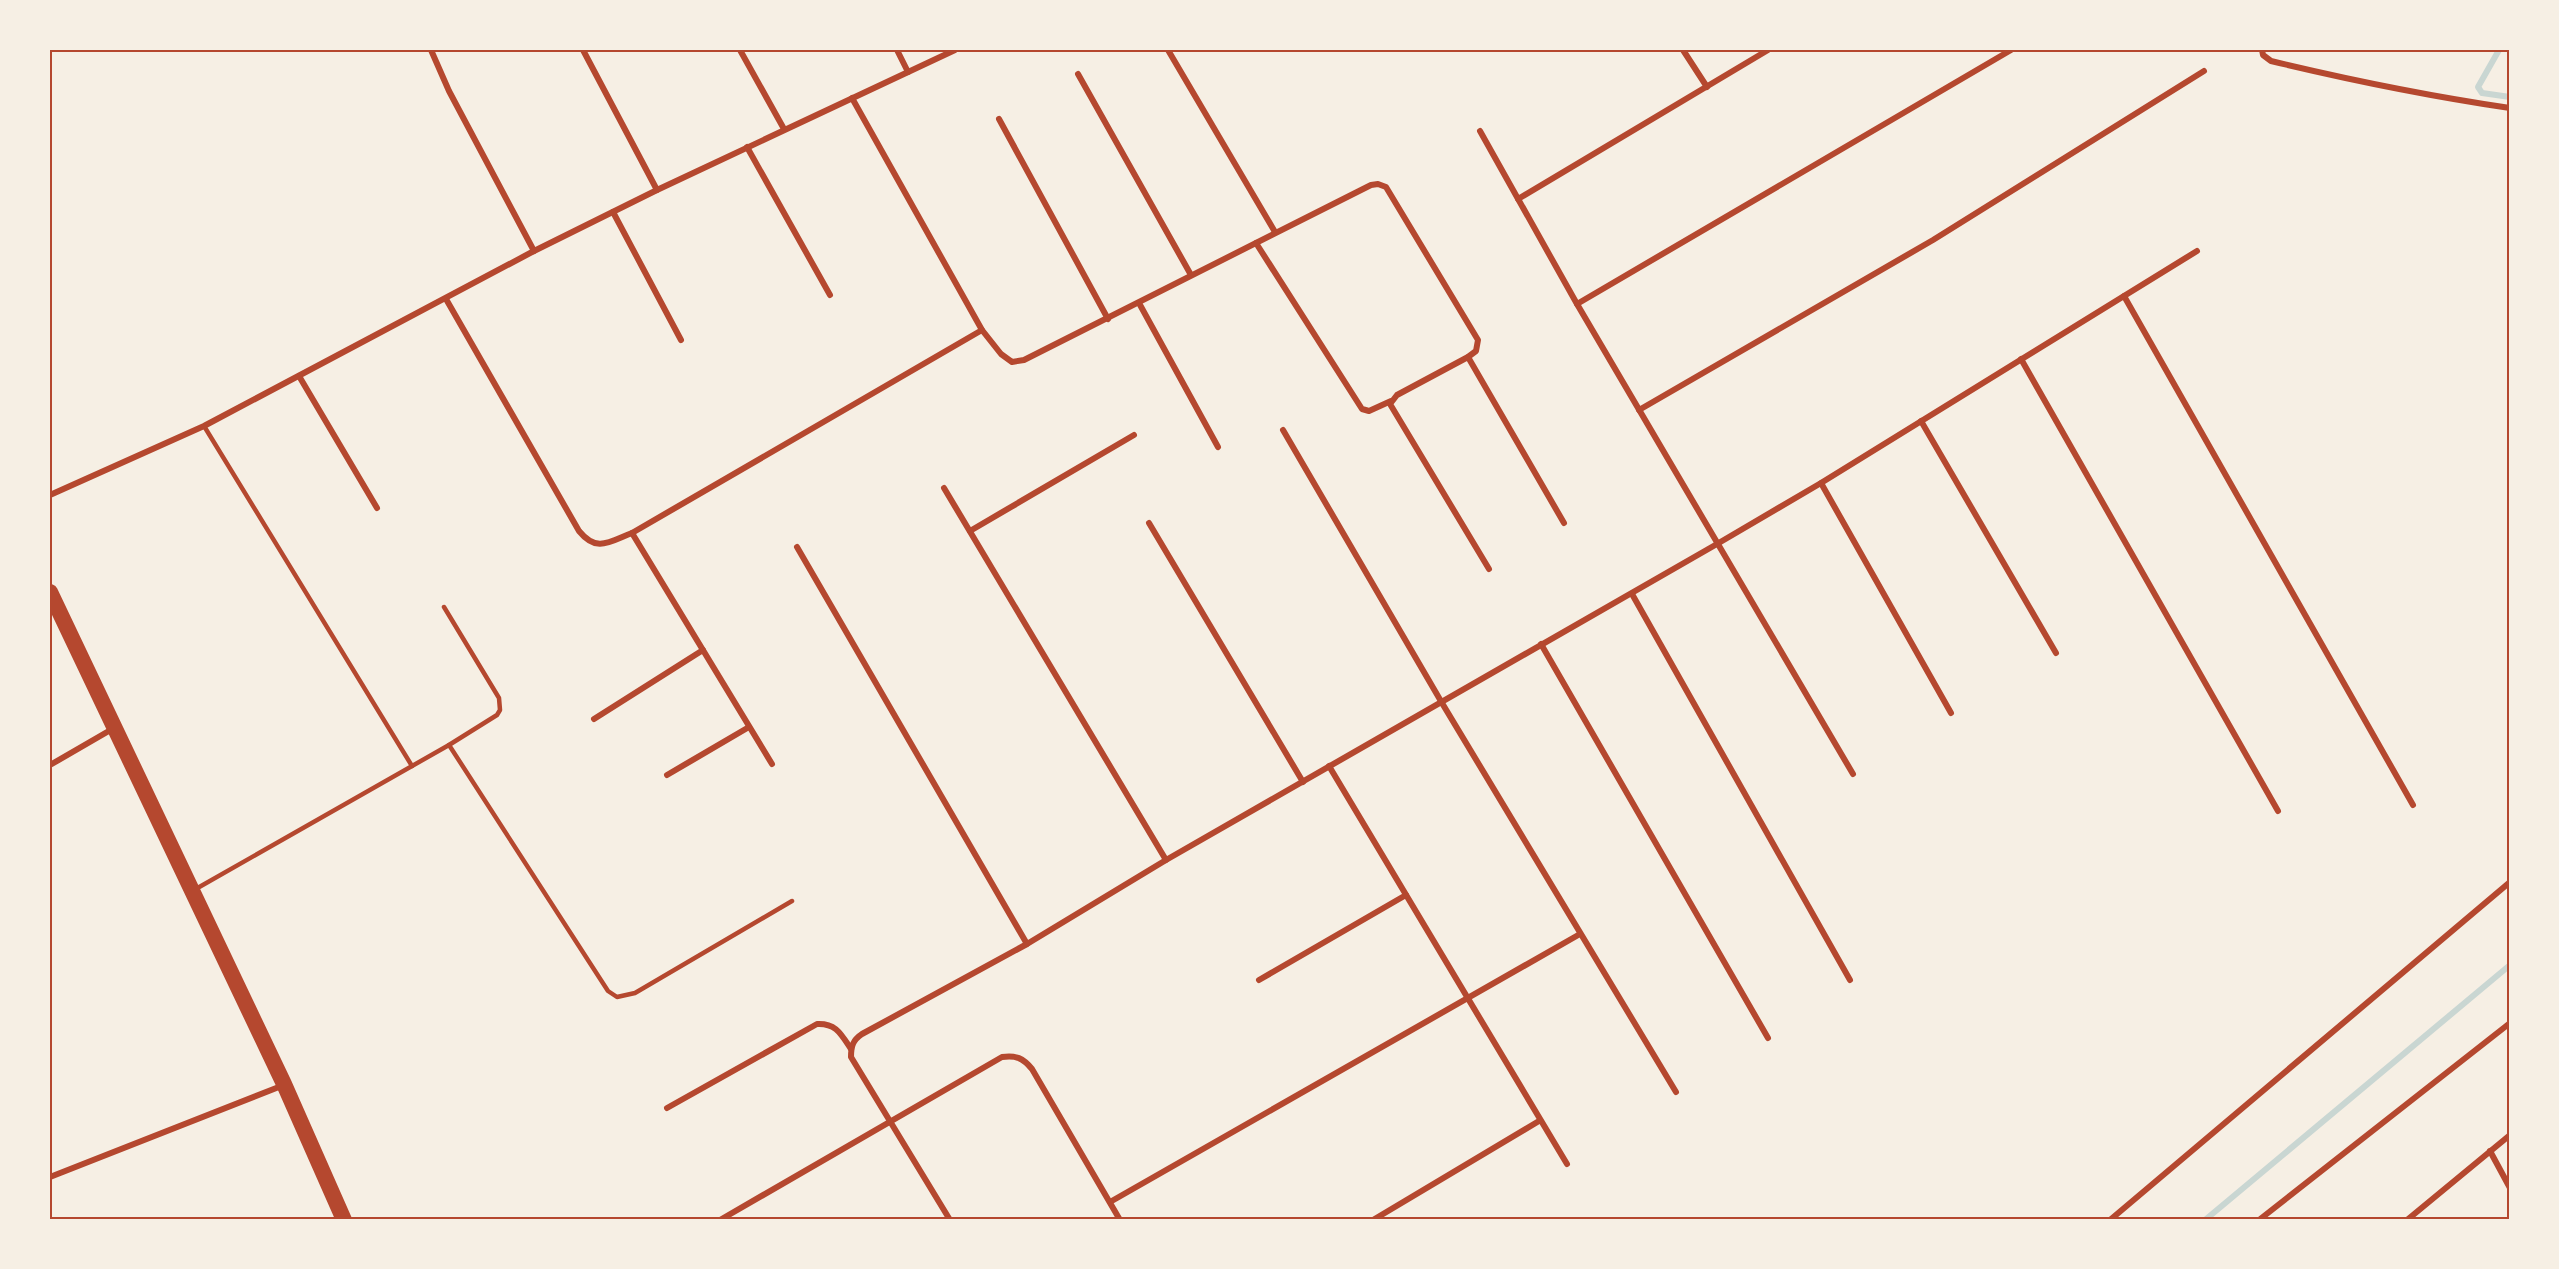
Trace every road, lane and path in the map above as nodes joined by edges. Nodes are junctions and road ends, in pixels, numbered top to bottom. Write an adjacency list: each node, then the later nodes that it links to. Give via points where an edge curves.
1 (431, 50): 26 (street)
2 (583, 50): 21 (street)
3 (740, 50): 18 (street)
4 (897, 50): 12 (street)
5 (955, 50): 12 (street)
6 (1168, 50): 24 (street)
7 (1683, 50): 14 (street)
8 (1768, 50): 14 (street)
9 (2011, 50): 33 (street)
10 (2262, 50): 16 (street, via 2271,61 2374,86)
11 (2204, 71): 41 (street, via 1933,240)
12 (908, 72): 15 (street)
13 (1078, 74): 28 (street)
14 (1707, 87): 22 (street)
15 (852, 98): 18 (street); 35 (street)
16 (2510, 108)
17 (999, 118): 34 (street)
18 (784, 129): 20 (street)
19 (1480, 131): 22 (street)
20 (747, 147): 21 (street); 29 (street)
21 (657, 190): 23 (street)
22 (1518, 199): 33 (street)
23 (612, 212): 26 (street); 36 (street)
24 (1275, 232): 25 (street); 37 (street, via 1371,185 1386,188 1476,335 1478,346)
25 (1256, 243): 28 (street); 40 (street, via 1362,409 1370,411)
26 (534, 251): 31 (street)
27 (2196, 251): 30 (street)
28 (1191, 275): 32 (street)
29 (830, 295)
30 (2124, 296): 38 (street); 77 (street)
31 (446, 298): 39 (street); 54 (street, via 583,536 594,544 605,544)
32 (1139, 303): 34 (street); 46 (street)
33 (1577, 304): 41 (street)
34 (1108, 319): 35 (street, via 1024,360 1012,362)
35 (982, 330): 54 (street)
36 (681, 340)
37 (1468, 357): 40 (street); 52 (street)
38 (2021, 359): 42 (street); 78 (street)
39 (299, 376): 43 (street); 50 (street)
40 (1391, 401): 57 (street, via 1392,410)
41 (1639, 410): 55 (street)
42 (1921, 421): 47 (street); 63 (street)
43 (204, 426): 49 (street); 72 (lane)
44 (1283, 430): 64 (street)
45 (1134, 435): 53 (street)
46 (1218, 447)
47 (1821, 483): 55 (street); 65 (street)
48 (944, 488): 53 (street)
49 (50, 495)
50 (377, 508)
51 (1149, 523): 76 (street)
52 (1564, 523)
53 (970, 531): 79 (street)
54 (632, 533): 62 (street)
55 (1717, 544): 59 (street); 74 (street)
56 (797, 548): 85 (street)
57 (1489, 569)
58 (50, 592): 68 (highway)
59 (1632, 594): 61 (street); 87 (street)
60 (444, 607): 69 (lane, via 501,704 493,719)
61 (1541, 644): 64 (street); 90 (street)
62 (703, 650): 66 (street); 67 (street)
63 (2056, 653)
64 (1442, 704): 73 (street); 84 (street)
65 (1951, 713)
66 (594, 719)
67 (749, 727): 70 (street); 75 (street)
68 (114, 728): 71 (street); 81 (highway)
69 (449, 745): 72 (lane); 83 (lane, via 608,991 617,997 635,993)
70 (772, 764)
71 (50, 765)
72 (412, 766): 81 (lane)
73 (1329, 766): 76 (street); 82 (street)
74 (1853, 774)
75 (667, 775)
76 (1303, 782): 79 (street)
77 (2413, 805)
78 (2278, 811)
79 (1166, 860): 85 (street)
80 (2510, 882): 108 (street)
81 (191, 892): 92 (highway)
82 (1406, 895): 86 (street); 88 (street)
83 (792, 901)
84 (1580, 934): 88 (street); 93 (street)
85 (1027, 944): 91 (street, via 862,1034)
86 (1259, 980)
87 (1850, 980)
88 (1470, 999): 95 (street); 102 (street)
89 (2510, 1023): 109 (street)
90 (1768, 1038)
91 (851, 1048): 94 (street, via 835,1026 817,1024); 96 (street, via 856,1068)
92 (284, 1084): 100 (street); 103 (highway)
93 (1676, 1092)
94 (667, 1108)
95 (1539, 1120): 99 (street); 107 (street)
96 (889, 1122): 102 (street, via 1002,1057 1019,1057 1032,1069); 104 (street); 105 (street)
97 (2510, 1135): 98 (street)
98 (2490, 1151): 101 (street); 110 (street)
99 (1567, 1164)
100 (50, 1177)
101 (2510, 1188)
102 (1110, 1202): 106 (street)
103 (344, 1220)
104 (720, 1220)
105 (950, 1220)
106 (1120, 1220)
107 (1373, 1220)
108 (2110, 1220)
109 (2259, 1220)
110 (2407, 1220)

